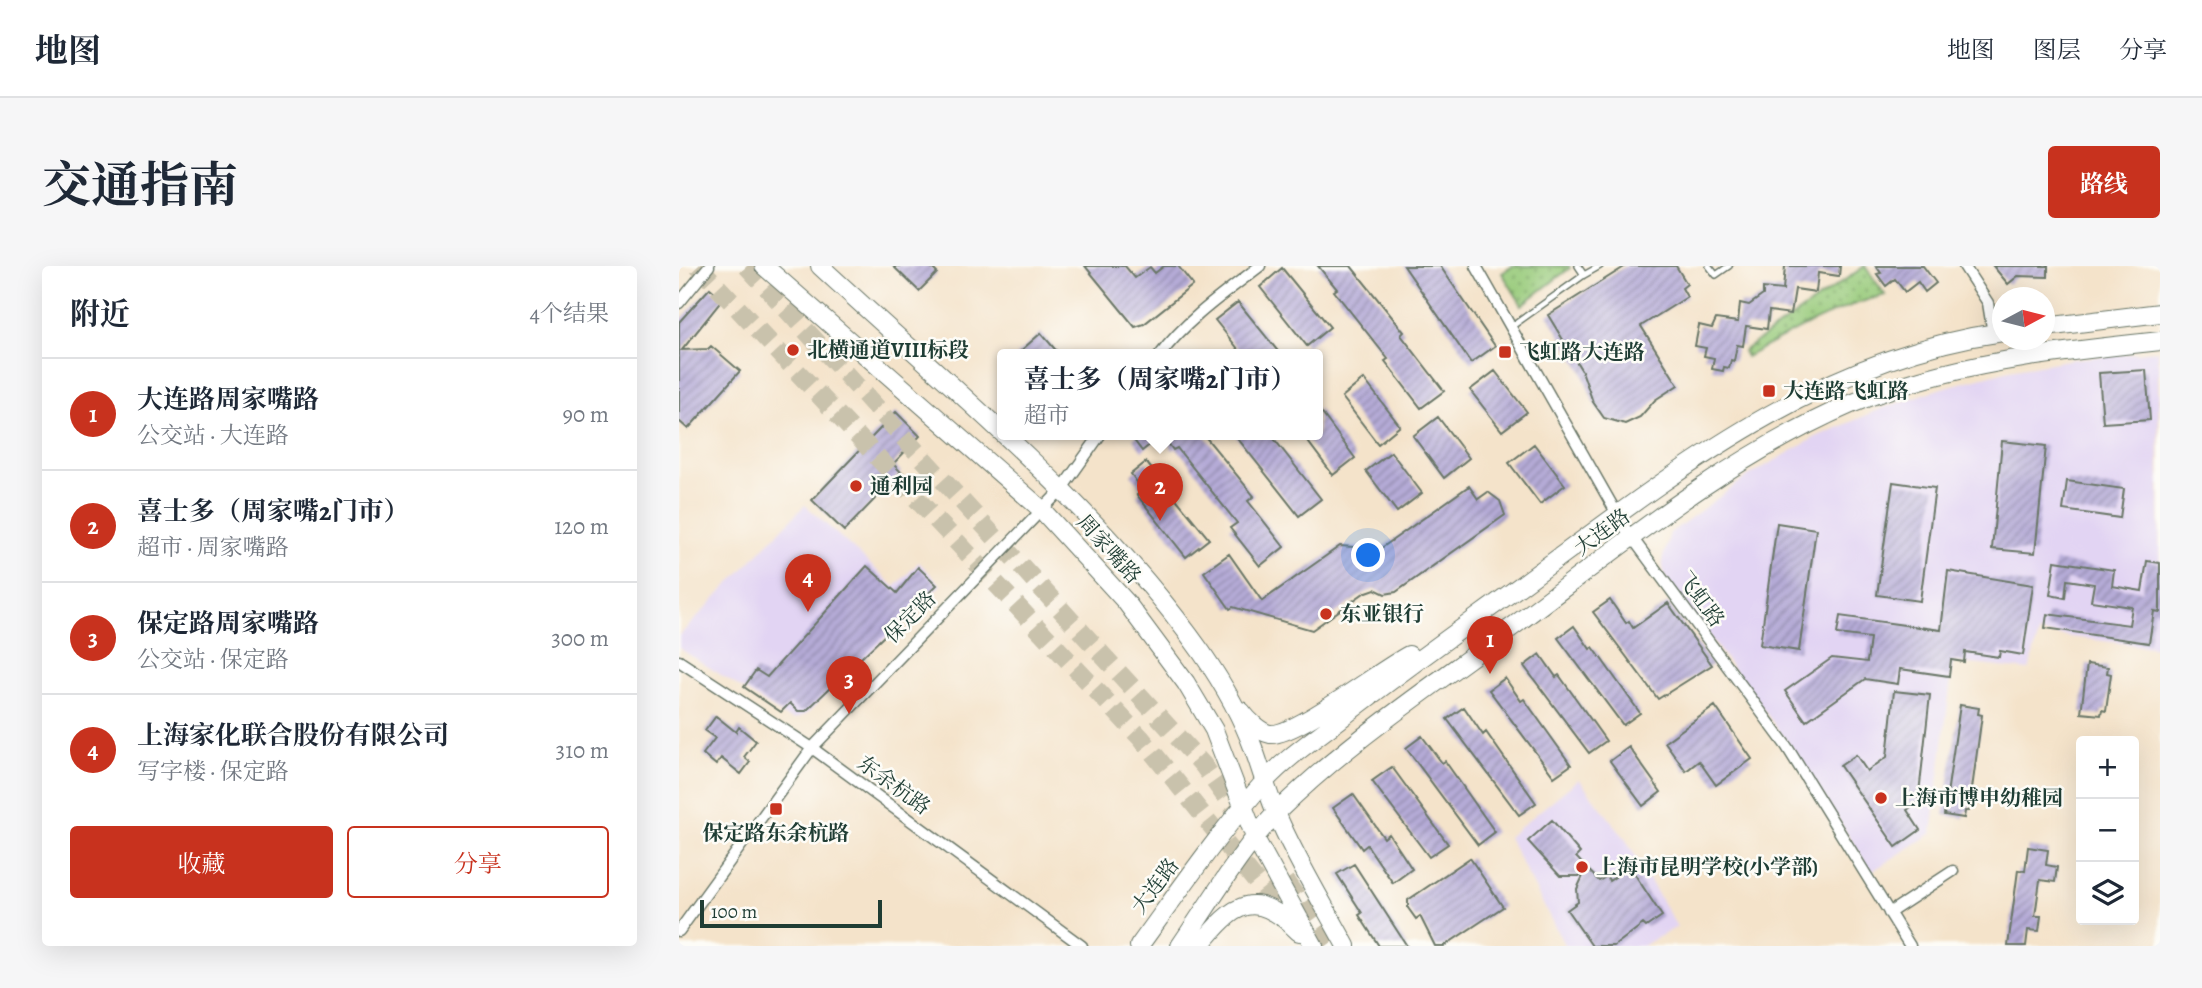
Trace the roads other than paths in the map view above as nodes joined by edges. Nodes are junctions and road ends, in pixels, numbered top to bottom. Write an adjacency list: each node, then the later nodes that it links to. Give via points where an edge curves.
1 (709, 266): 12 (street)
2 (764, 266): 24 (main road, 周家嘴路)
3 (820, 266): 20 (main road, 周家嘴路)
4 (1259, 266): 19 (street, via 1203,310)
5 (1476, 266): 16 (street, 飞虹路)
6 (1578, 266): 11 (lane)
7 (1600, 266): 11 (lane)
8 (1709, 266): 9 (lane, via 1716,275)
9 (1729, 266)
10 (1964, 266): 14 (street)
11 (1584, 275): 16 (lane)
12 (679, 303)
13 (2160, 313): 15 (main road)
14 (1992, 315)
15 (2055, 326)
16 (1511, 327): 25 (street, 飞虹路)
17 (1992, 334): 25 (main road, 大连路, via 1885,360 1801,398 1725,441)
18 (2160, 341): 26 (main road, 大连路, via 1990,363 1851,404 1781,438)
19 (1166, 349)
20 (997, 431)
21 (1007, 440): 23 (main road, 周家嘴路)
22 (1096, 440): 23 (street, 保定路)
23 (1061, 490): 24 (street, 保定路); 29 (main road, 周家嘴路, via 1174,616)
24 (1041, 509): 30 (street, 保定路); 32 (main road, 周家嘴路, via 1126,602 1186,683 1214,730)
25 (1618, 517): 26 (street, 飞虹路); 27 (main road, 大连路)
26 (1632, 538): 33 (main road, 大连路, via 1340,755); 36 (street, 飞虹路, via 1787,747)
27 (1442, 643): 29 (main road, via 1384,669 1281,733 1263,732 1255,725); 31 (main road, 大连路)
28 (679, 662): 30 (street, 东余杭路)
29 (1216, 676): 31 (main road, 周家嘴路, via 1253,747)
30 (812, 748): 37 (street, 保定路); 38 (street, 东余杭路)
31 (1265, 782): 32 (main road, 大连路); 33 (main road, 周家嘴路)
32 (1243, 808): 34 (main road, 周家嘴路); 39 (main road, 大连路)
33 (1276, 814): 34 (main road, 大连路); 43 (main road, 周家嘴路)
34 (1256, 840): 40 (main road, 大连路); 42 (main road, 周家嘴路)
35 (1953, 871): 36 (street)
36 (1889, 913): 44 (street, 飞虹路)
37 (679, 931)
38 (1082, 946)
39 (1139, 946)
40 (1179, 946)
41 (1200, 946): 42 (main road, via 1230,912 1256,904 1279,912)
42 (1311, 946)
43 (1346, 946)
44 (1910, 946)

